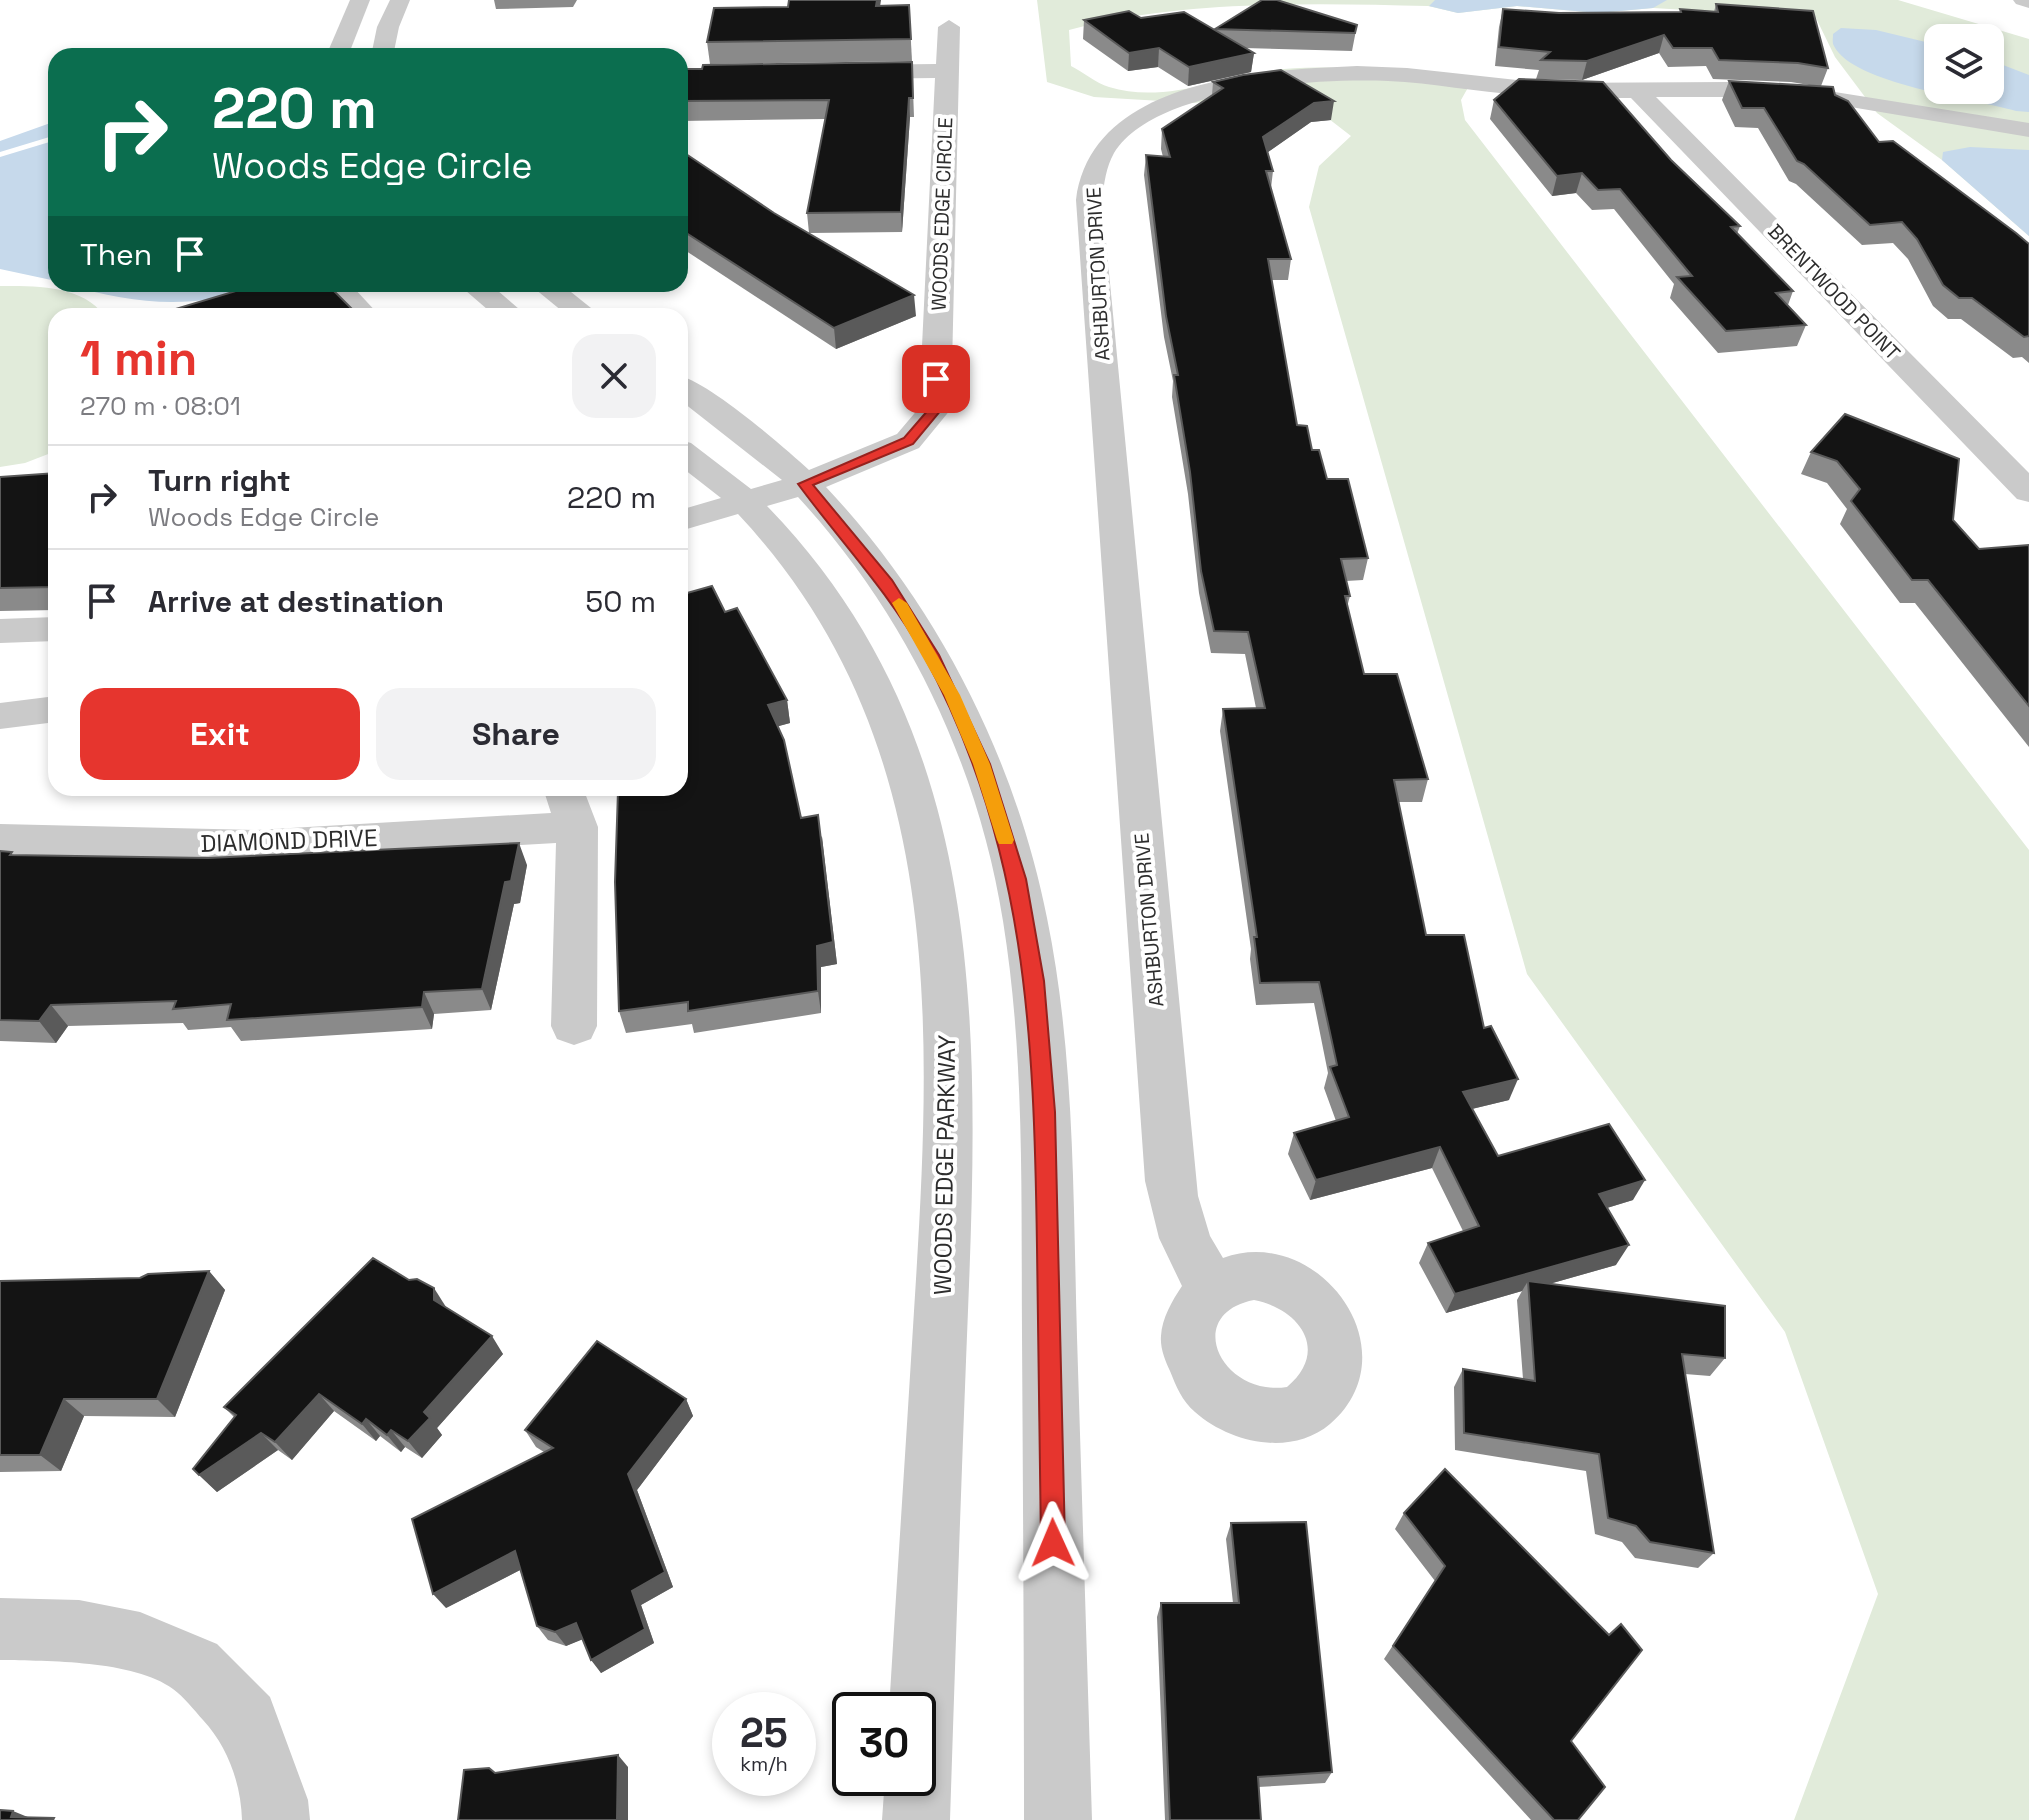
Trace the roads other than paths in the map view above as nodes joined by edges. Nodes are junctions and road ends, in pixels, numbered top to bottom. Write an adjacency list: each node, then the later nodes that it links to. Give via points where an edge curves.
1 (360, 0): 4 (street)
2 (400, 0): 5 (street)
3 (949, 27): 6 (street, WOODS EDGE CIRCLE)
4 (340, 48)
5 (384, 48)
6 (947, 71): 7 (street); 18 (street, WOODS EDGE CIRCLE, via 935,409 908,441)
7 (821, 72)
8 (1639, 93): 9 (street, ASHBURTON DRIVE, via 1706,88 1790,91); 19 (street, BRENTWOOD POINT); 29 (street, ASHBURTON DRIVE, via 1536,90 1386,74 1267,79 1195,95 1145,116 1112,140 1095,168 1089,200 1170,1181 1180,1230)
9 (2029, 130)
10 (482, 292): 14 (street)
11 (554, 292): 15 (street)
12 (343, 293): 13 (street)
13 (358, 308)
14 (503, 308)
15 (576, 308)
16 (688, 391): 18 (street)
17 (688, 456): 20 (street, WOODS EDGE PARKWAY)
18 (805, 484): 20 (street, WOODS EDGE CIRCLE); 35 (street, via 887,583 927,647 982,764 1017,879 1035,981 1045,1112)
19 (2029, 492)
20 (746, 503): 21 (street, WOODS EDGE CIRCLE); 31 (street, WOODS EDGE PARKWAY, via 833,613 868,677 898,748 936,902 948,1029 950,1131)
21 (688, 519)
22 (48, 629): 23 (street)
23 (0, 631)
24 (48, 710): 25 (street)
25 (0, 716)
26 (570, 808): 27 (street, DIAMOND DRIVE, via 256,845); 28 (street, DIAMOND DRIVE)
27 (0, 839)
28 (574, 1026)
29 (1214, 1289)
30 (0, 1629): 33 (street, via 79,1631 140,1643 195,1666 247,1720 275,1800)
31 (922, 1692)
32 (917, 1796): 34 (street)
33 (276, 1820)
34 (916, 1820)
35 (1058, 1820)

